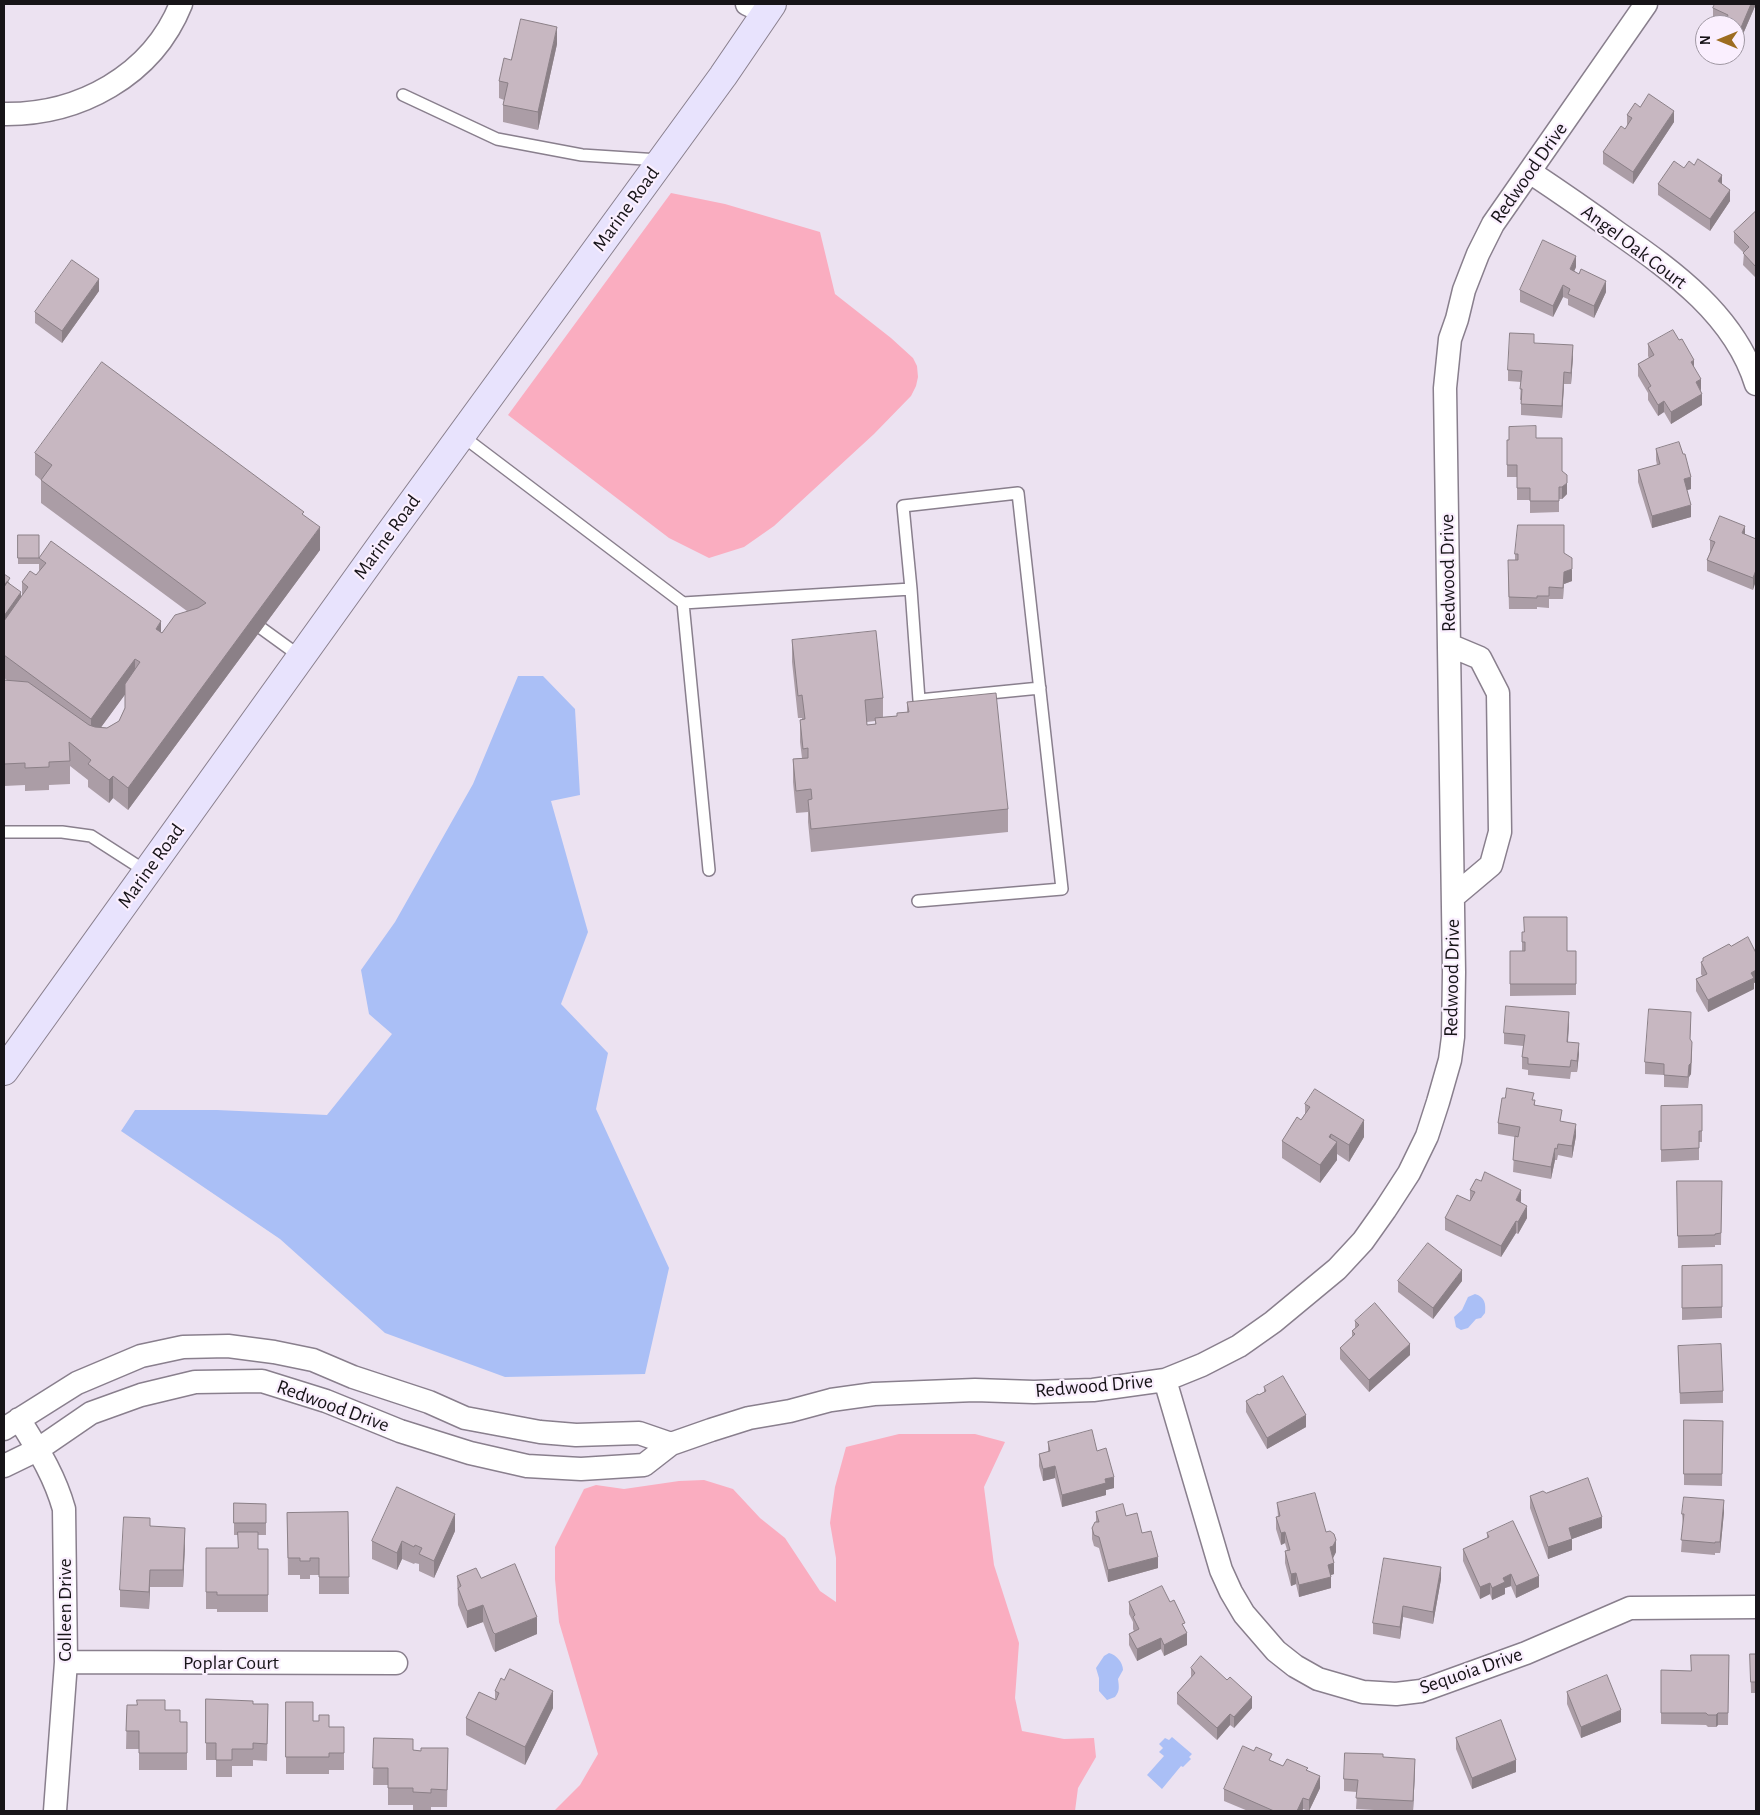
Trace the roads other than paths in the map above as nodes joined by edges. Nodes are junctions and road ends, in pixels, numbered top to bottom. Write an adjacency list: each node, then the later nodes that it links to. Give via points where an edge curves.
1 (181, 4): 5 (street, via 164,36 147,58 103,91 52,111)
2 (1646, 4): 7 (street, Redwood Drive)
3 (762, 7): 6 (main road, Marine Road, via 723,76)
4 (403, 96): 6 (lane, via 497,139 582,155)
5 (4, 114)
6 (661, 160): 9 (main road, Marine Road)
7 (1530, 172): 8 (street, Angel Oak Court, via 1683,280 1740,346); 13 (street, Redwood Drive, via 1493,224 1478,254 1450,339 1445,388)
8 (1756, 384)
9 (461, 435): 11 (lane); 14 (main road, Marine Road)
10 (911, 589): 11 (lane); 15 (lane, via 919,700); 15 (lane, via 903,506 1018,493)
11 (683, 603): 17 (lane)
12 (241, 613): 14 (lane)
13 (1449, 645): 19 (street, Redwood Drive); 19 (street, via 1480,658 1498,693 1500,832 1491,865)
14 (301, 657): 18 (main road, Marine Road)
15 (1040, 688): 20 (lane, via 1062,889)
16 (4, 832): 18 (lane, via 62,832 91,836)
17 (709, 870)
18 (147, 872): 21 (main road, Marine Road)
19 (1453, 897): 22 (street, Redwood Drive, via 1454,1015 1450,1060 1427,1136 1408,1173 1363,1241 1304,1298 1239,1346)
20 (918, 901)
21 (4, 1071)
22 (1165, 1380): 24 (street, Redwood Drive, via 1084,1390 874,1394 749,1418); 27 (street, Sequoia Drive, via 1221,1570 1231,1592 1244,1614 1276,1651 1318,1679 1364,1692 1396,1694 1421,1691 1526,1653 1630,1608)
23 (12, 1424): 24 (street, Redwood Drive, via 77,1383 141,1356 183,1347 228,1346 313,1360 466,1418 540,1432 576,1435 640,1433); 25 (street, Colleen Drive)
24 (671, 1444): 25 (street, Redwood Drive, via 644,1465 581,1469 527,1466 470,1453 400,1431 326,1401 262,1381 195,1382 141,1395 91,1413)
25 (38, 1450): 26 (street, Redwood Drive); 28 (street, Colleen Drive, via 49,1468 64,1509)
26 (4, 1466)
27 (1756, 1608)
28 (66, 1662): 29 (street, Poplar Court); 30 (street, Colleen Drive)
29 (396, 1663)
30 (55, 1811)

